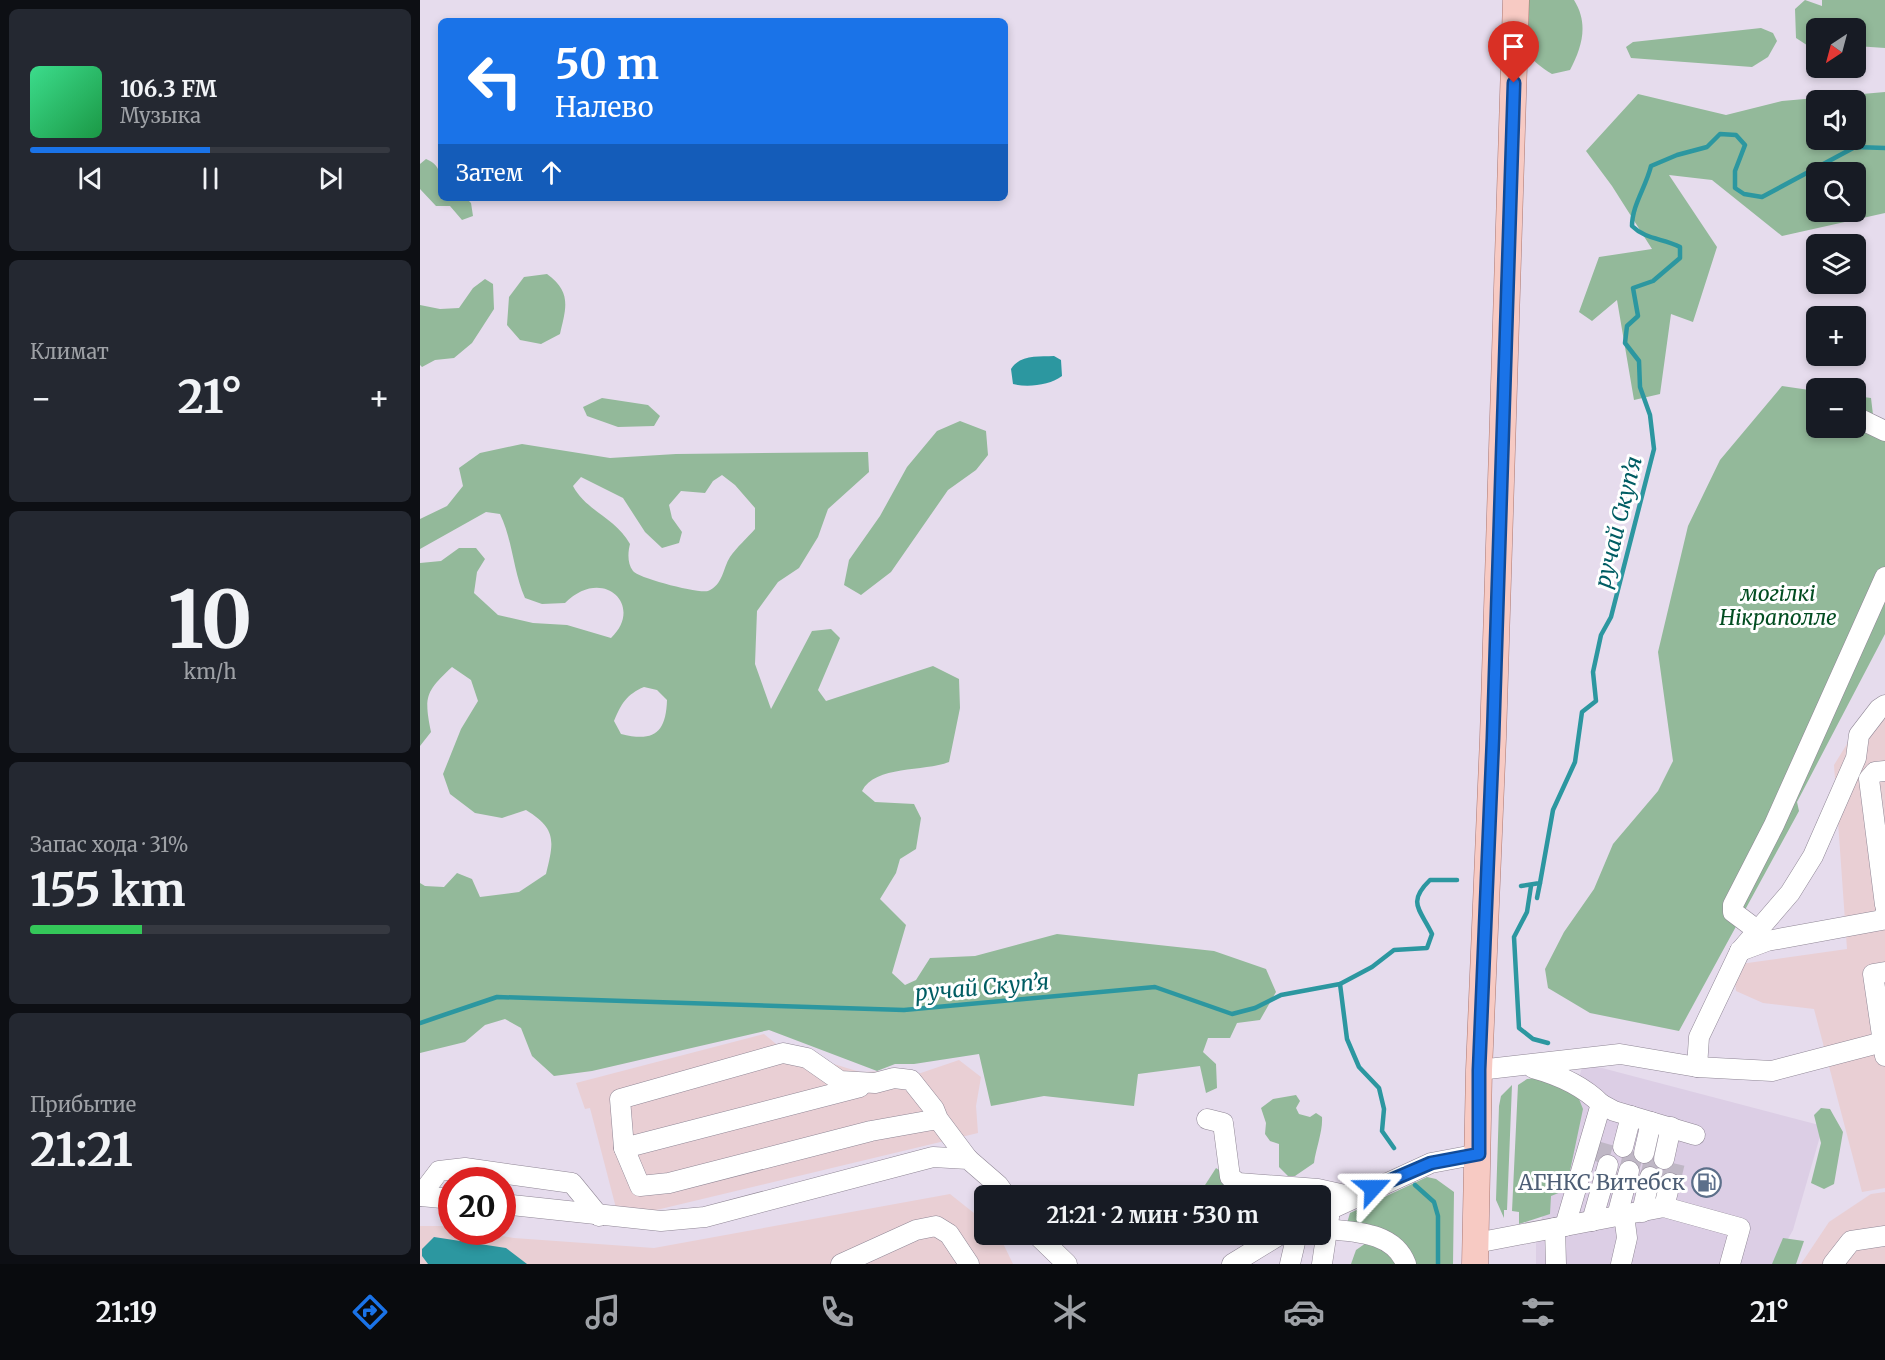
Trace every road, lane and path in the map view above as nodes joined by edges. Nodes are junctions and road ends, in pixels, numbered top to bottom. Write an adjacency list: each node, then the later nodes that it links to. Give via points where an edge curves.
1 (1516, 0): 19 (main road)
2 (1866, 422): 3 (lane)
3 (1885, 431)
4 (1885, 577): 13 (lane, via 1774,825 1732,905 1733,912)
5 (1885, 705): 7 (lane)
6 (1885, 723): 7 (lane)
7 (1859, 735): 8 (lane)
8 (1856, 758): 9 (lane); 13 (lane, via 1813,856 1790,893)
9 (1880, 772): 10 (lane, via 1869,779)
10 (1880, 818): 11 (lane)
11 (1883, 868): 12 (lane)
12 (1884, 915): 14 (lane, via 1767,941)
13 (1757, 930): 14 (lane)
14 (1740, 951): 18 (lane, via 1699,1037)
15 (1885, 972): 16 (lane, via 1873,974)
16 (1883, 1037): 18 (lane, via 1772,1071)
17 (1528, 1066): 18 (lane, via 1620,1054); 19 (lane); 23 (lane, via 1553,1073)
18 (1697, 1067)
19 (1479, 1070): 26 (main road)
20 (875, 1083): 21 (lane, via 894,1078 911,1080); 24 (lane); 24 (lane, via 840,1081 807,1058 783,1053 620,1099)
21 (938, 1119): 24 (lane, via 640,1186); 27 (lane)
22 (1207, 1119): 30 (lane, via 1224,1123 1230,1177 1238,1184 1318,1189)
23 (1647, 1120): 25 (lane); 25 (lane); 25 (lane); 35 (lane)
24 (624, 1148)
25 (1639, 1152)
26 (1479, 1154): 30 (lane, via 1431,1163); 42 (main road)
27 (968, 1160): 28 (lane); 34 (lane, via 933,1157 705,1217 661,1221)
28 (998, 1185)
29 (420, 1196): 31 (lane); 34 (lane, via 439,1171 465,1168 572,1183)
30 (1354, 1197): 33 (lane)
31 (438, 1198)
32 (516, 1206): 34 (lane)
33 (1331, 1213)
34 (599, 1216)
35 (1611, 1217): 35 (lane, via 1634,1173); 42 (lane); 50 (lane); 51 (lane, via 1626,1238); 52 (lane, via 1740,1228)
36 (1331, 1219): 49 (lane, via 1393,1245)
37 (1885, 1236): 53 (lane, via 1851,1241)
38 (1047, 1245): 47 (lane)
39 (1265, 1245): 43 (lane)
40 (1294, 1245): 48 (lane)
41 (1324, 1245): 44 (lane)
42 (1476, 1253)
43 (1241, 1261)
44 (1323, 1263)
45 (841, 1264): 46 (lane, via 916,1230 936,1226 949,1234)
46 (969, 1264)
47 (1067, 1264)
48 (1290, 1264)
49 (1406, 1264)
50 (1556, 1264)
51 (1621, 1264)
52 (1730, 1264)
53 (1833, 1264)

